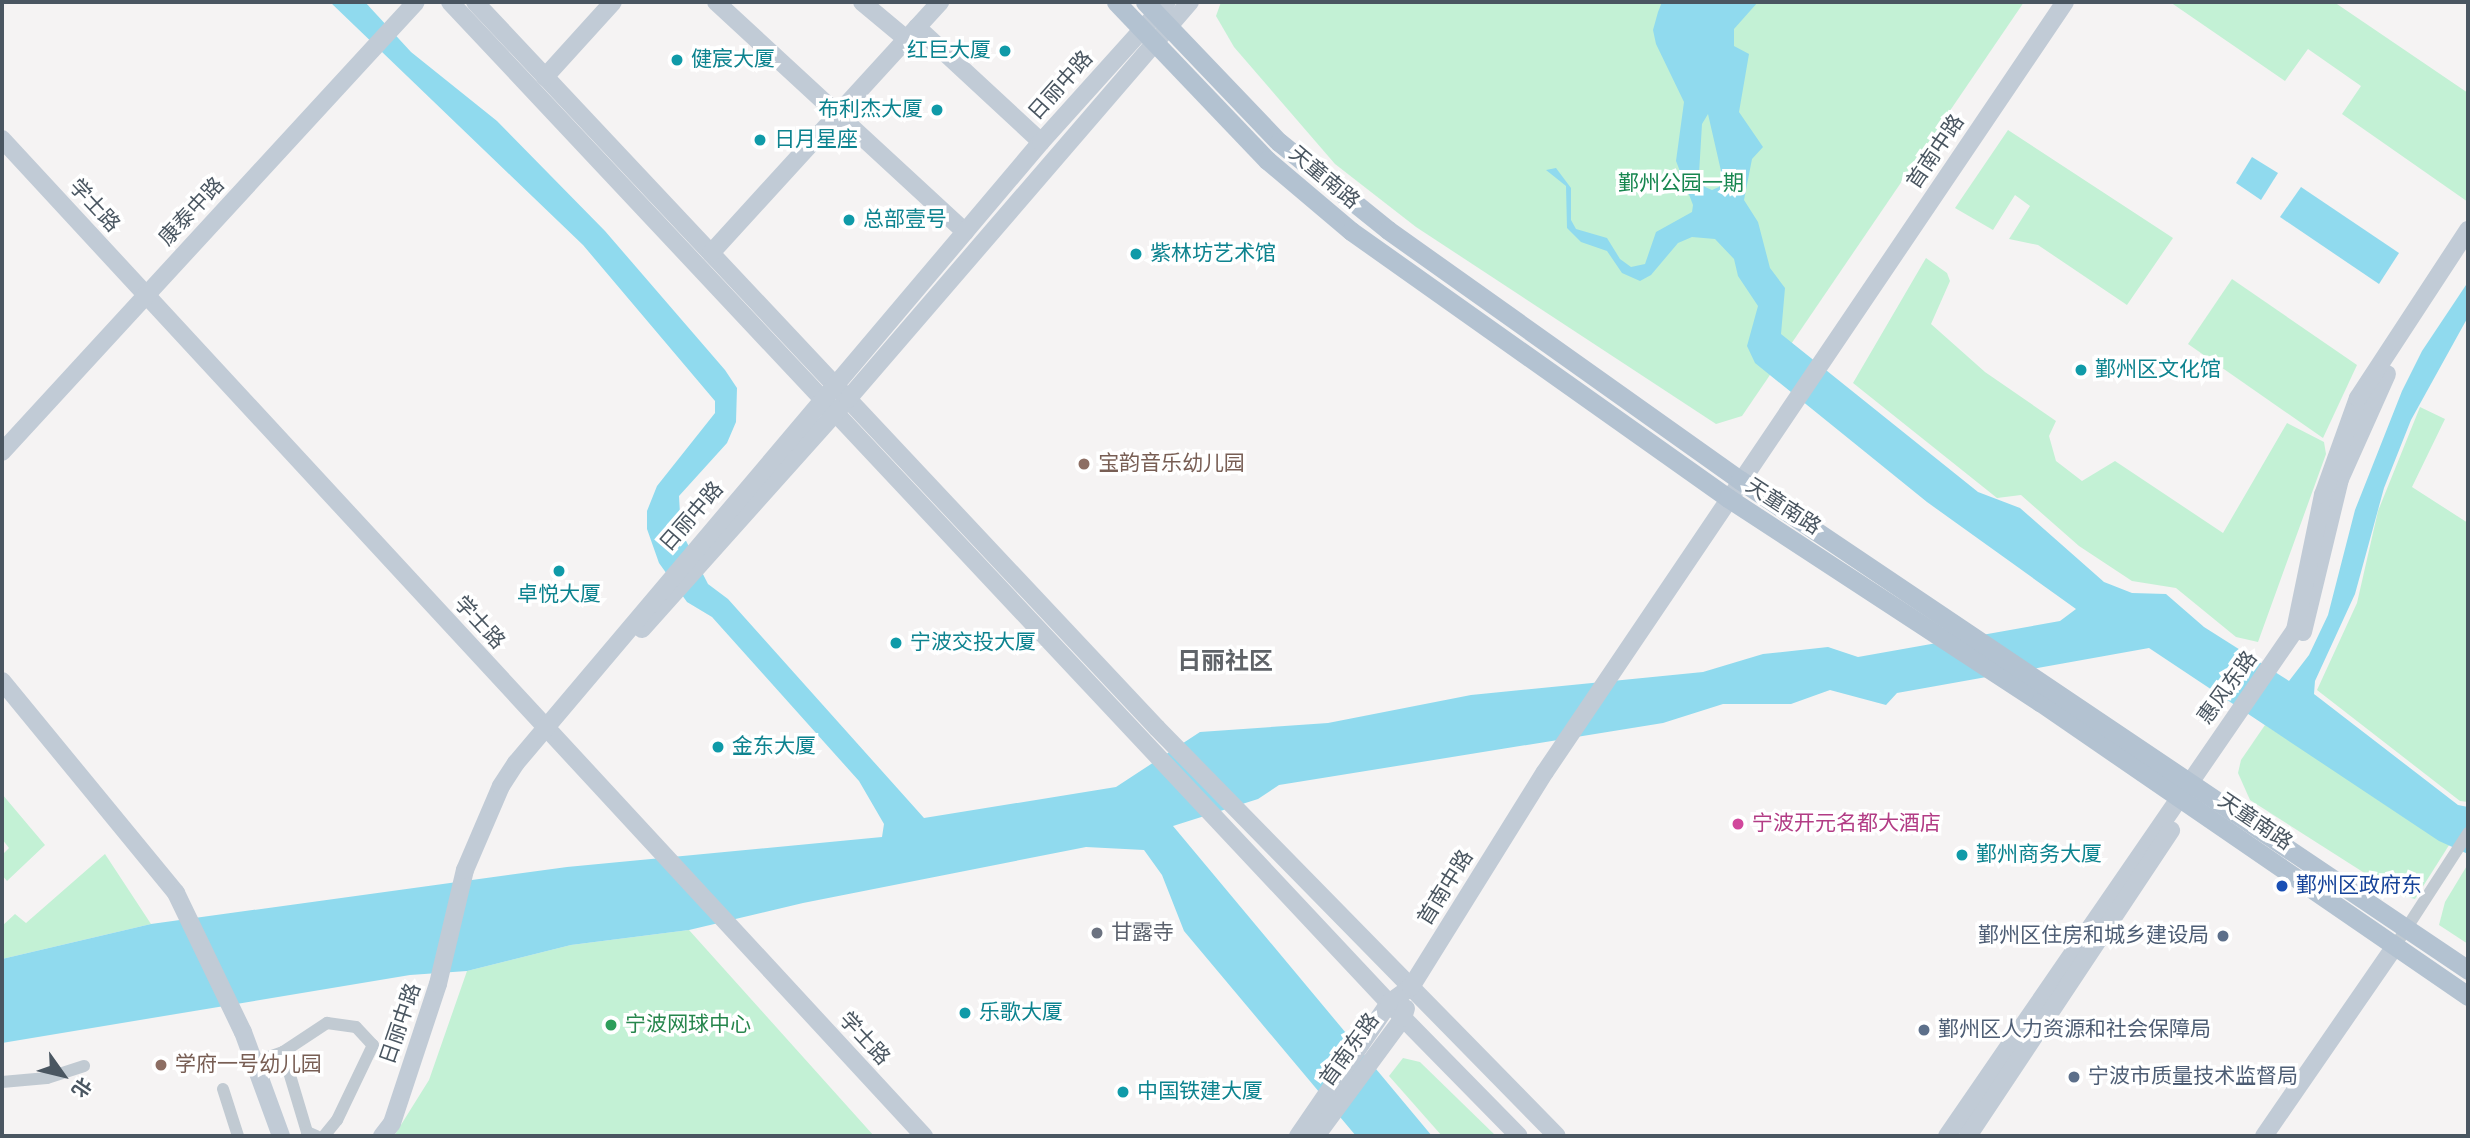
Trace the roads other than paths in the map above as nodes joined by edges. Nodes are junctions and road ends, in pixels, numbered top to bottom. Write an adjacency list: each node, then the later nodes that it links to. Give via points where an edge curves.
1 (416, 2): 22 (main road, 康泰中路)
2 (450, 2): 24 (main road)
3 (475, 2): 14 (main road)
4 (613, 2): 14 (main road)
5 (716, 2): 15 (main road)
6 (862, 2): 12 (main road)
7 (940, 2): 12 (main road)
8 (1116, 2): 13 (main road, 天童南路)
9 (1190, 2): 11 (main road, 日丽中路)
10 (2065, 2): 27 (main road, 首南中路)
11 (1160, 11): 13 (main road, 日丽中路); 27 (main road, 天童南路, via 1279,142 1388,230)
12 (911, 33): 15 (main road); 17 (main road)
13 (1149, 38): 17 (main road, 日丽中路); 25 (main road, 日丽中路); 28 (main road, 天童南路, via 1267,160 1351,231)
14 (545, 77): 21 (main road)
15 (838, 112): 19 (main road); 21 (main road)
16 (2, 139): 22 (main road, 学士路)
17 (1041, 142): 19 (main road, 日丽中路)
18 (2468, 230): 30 (main road, 惠风东路, via 2358,398 2323,495 2295,630)
19 (965, 232): 23 (main road, 日丽中路)
20 (2468, 250): 30 (main road, 惠风东路, via 2371,401 2340,479 2299,644)
21 (711, 253): 23 (main road)
22 (146, 296): 26 (main road, 康泰中路); 32 (main road, 学士路)
23 (834, 385): 24 (main road, 日丽中路); 25 (main road)
24 (822, 399): 25 (main road); 29 (main road, 日丽中路)
25 (842, 406): 29 (main road, 日丽中路); 38 (main road); 40 (main road, via 1134,732)
26 (2, 452)
27 (1740, 480): 28 (main road); 33 (main road, 天童南路, via 2015,664)
28 (1728, 498): 33 (main road, 天童南路, via 2040,702); 38 (main road, 首南中路, via 1545,772)
29 (711, 541): 32 (main road, 日丽中路)
30 (2278, 666): 33 (main road, 惠风东路)
31 (2, 681): 43 (main road, via 176,893)
32 (544, 734): 51 (main road, 日丽中路, via 501,786 465,870 438,984 391,1123); 52 (main road, 学士路, via 657,848)
33 (2189, 793): 35 (main road); 36 (main road, 天童南路); 57 (main road, 惠风东路); 58 (main road, 惠风东路)
34 (2468, 833): 35 (street)
35 (2407, 928): 36 (street); 37 (main road)
36 (2395, 946): 39 (main road, 天童南路); 59 (main road)
37 (2468, 970)
38 (1411, 987): 40 (main road, 首南中路); 41 (main road, 首南东路); 56 (main road)
39 (2468, 996)
40 (1389, 1003): 41 (main road); 53 (main road, 首南中路)
41 (1403, 1018): 54 (main road, 首南东路); 55 (main road)
42 (283, 1052): 43 (street); 49 (street, via 307,1132); 50 (street, via 327,1023 356,1027 373,1045 337,1120)
43 (254, 1062): 48 (main road)
44 (84, 1066): 45 (street, via 47,1078)
45 (2, 1082)
46 (223, 1089): 47 (street)
47 (238, 1136)
48 (281, 1136)
49 (316, 1136)
50 (324, 1136)
51 (382, 1136)
52 (924, 1136)
53 (1298, 1136)
54 (1316, 1136)
55 (1519, 1136)
56 (1557, 1136)
57 (1947, 1136)
58 (1968, 1136)
59 (2264, 1136)

